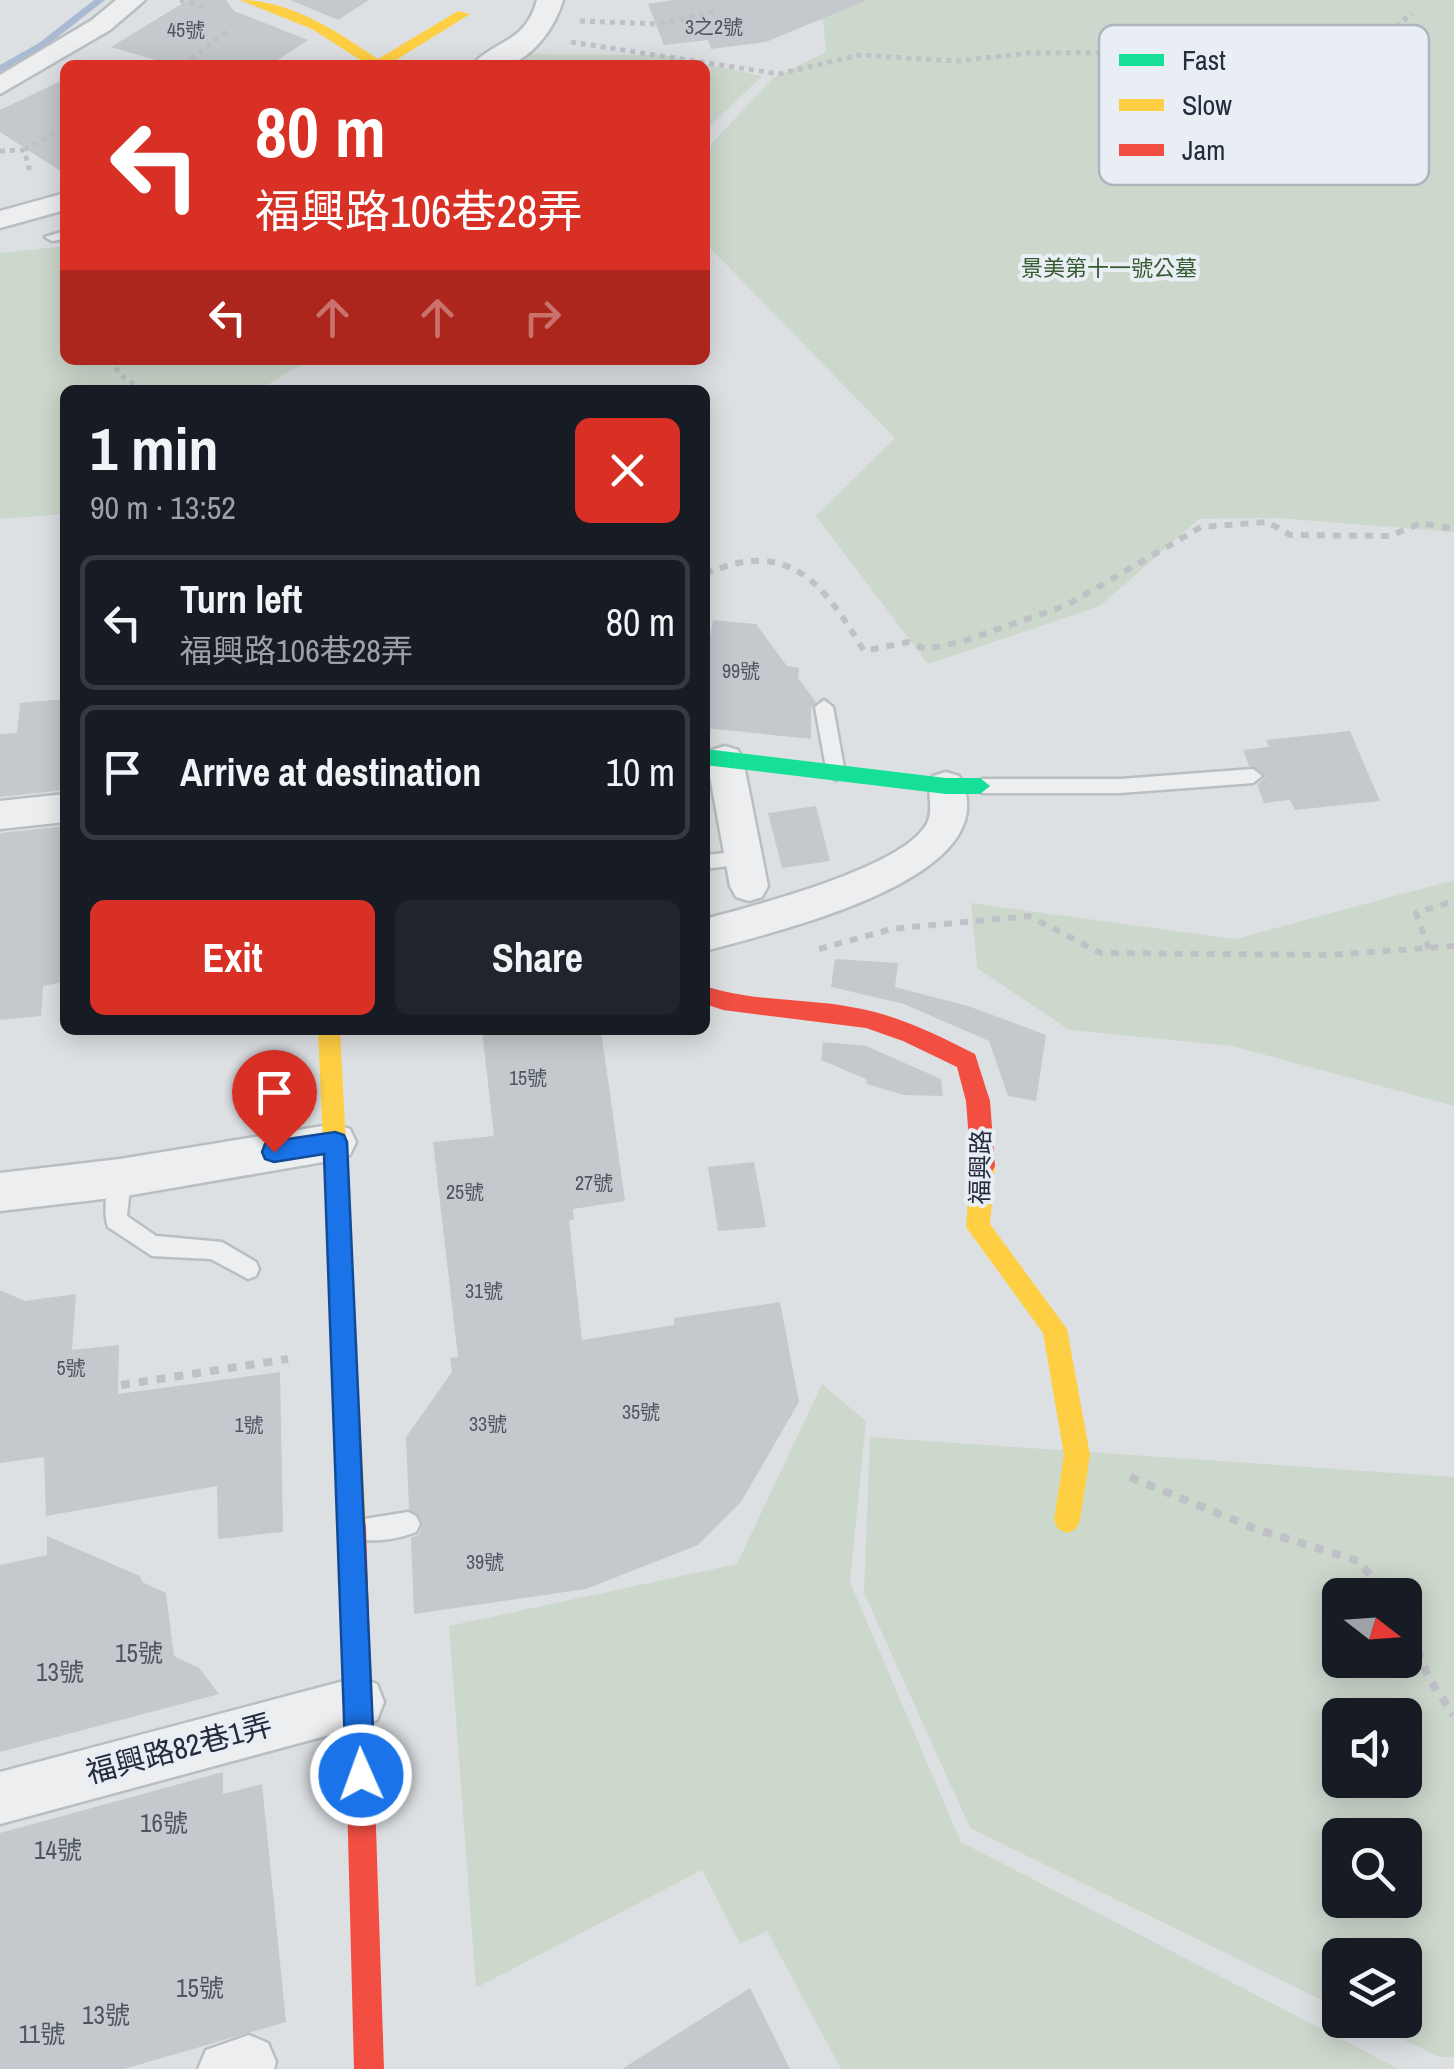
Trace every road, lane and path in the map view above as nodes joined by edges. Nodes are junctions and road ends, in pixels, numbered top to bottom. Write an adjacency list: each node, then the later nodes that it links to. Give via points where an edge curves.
1 (132, 0): 14 (street)
2 (247, 0): 11 (street, via 317,26)
3 (718, 11): 6 (path, via 656,24)
4 (1412, 13): 8 (path)
5 (463, 14): 12 (street)
6 (541, 19): 9 (path, via 780,74 859,55 958,60); 13 (street)
7 (236, 24): 10 (path)
8 (1399, 25)
9 (1099, 53)
10 (189, 60)
11 (370, 60)
12 (386, 60)
13 (500, 60)
14 (0, 86)
15 (60, 131): 16 (path)
16 (24, 150): 17 (path); 18 (path, via 28,172)
17 (0, 151)
18 (37, 180)
19 (60, 203): 20 (street)
20 (0, 220)
21 (113, 365): 22 (path)
22 (137, 385)
23 (1454, 528): 24 (path, via 1420,524 1390,536 1290,535 1268,522 1201,527 1068,605 926,649 908,642 864,651 808,574 748,562)
24 (710, 571)
25 (824, 706): 27 (lane)
26 (715, 758): 27 (street); 33 (street)
27 (836, 773): 29 (street)
28 (1253, 776): 29 (lane, via 1120,786)
29 (963, 786): 33 (street, via 946,825 926,849 886,876)
30 (60, 809): 31 (street)
31 (0, 815)
32 (710, 865): 33 (lane)
33 (751, 888): 35 (street); 37 (path, via 786,946 809,952 892,928 1029,916 1102,953)
34 (1454, 902): 37 (path, via 1416,912)
35 (710, 931)
36 (1454, 946): 37 (path)
37 (1429, 949)
38 (710, 996): 46 (street, 福興路, via 754,1008 851,1016 915,1034 967,1061 981,1099 984,1192 978,1227 1055,1329)
39 (330, 1035): 40 (street)
40 (335, 1142): 41 (street); 49 (street)
41 (120, 1178): 42 (street); 43 (lane, via 116,1220 152,1246 214,1249)
42 (0, 1192)
43 (248, 1269)
44 (294, 1378): 45 (path, via 294,1358)
45 (121, 1385)
46 (1077, 1454): 47 (street, 福興路); 50 (path, via 1253,1528 1358,1561)
47 (1067, 1520)
48 (408, 1524): 49 (lane)
49 (353, 1530): 52 (street)
50 (1373, 1578)
51 (1422, 1661): 53 (path)
52 (359, 1702): 54 (street, 福興路82巷1弄); 55 (street)
53 (1454, 1714)
54 (0, 1798)
55 (369, 2069)

